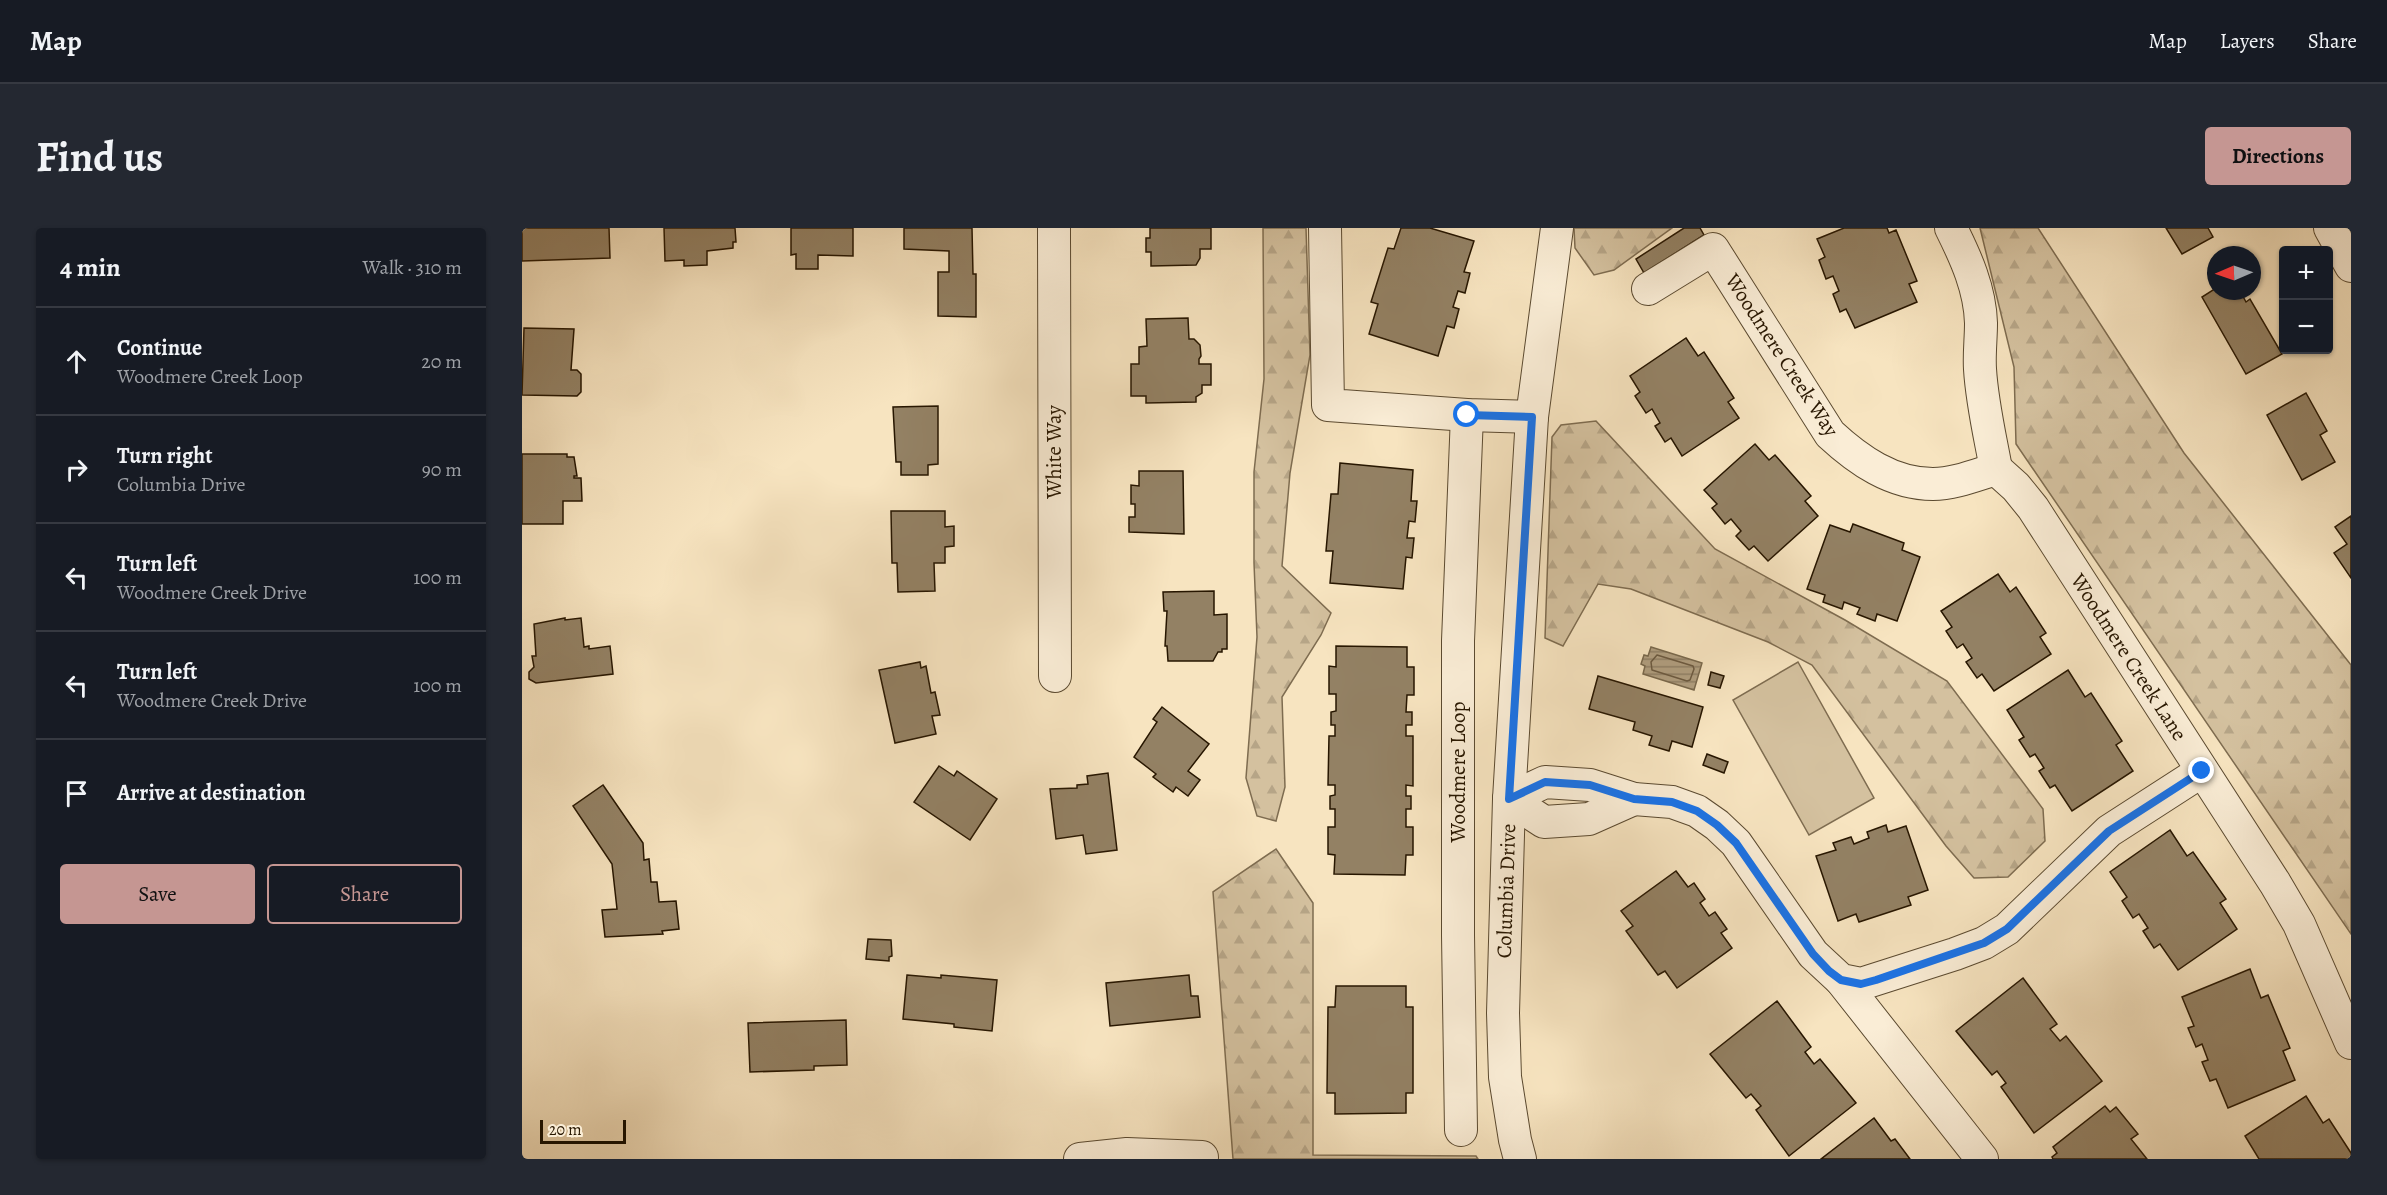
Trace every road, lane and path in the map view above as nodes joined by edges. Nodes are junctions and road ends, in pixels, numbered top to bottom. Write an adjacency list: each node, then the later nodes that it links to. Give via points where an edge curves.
1 (1054, 228): 11 (street, White Way)
2 (1325, 228): 8 (street, via 1328,405)
3 (1557, 228): 9 (street, Columbia Drive)
4 (1951, 228): 10 (street, via 1967,260 1978,296 1984,408)
5 (2330, 228): 6 (street)
6 (2351, 266)
7 (1648, 289): 10 (street, Woodmere Creek Way, via 1713,249 1830,434 1856,458 1881,471 1933,484)
8 (1467, 415): 9 (street); 16 (street, Woodmere Loop, via 1458,641)
9 (1532, 417): 13 (street, Columbia Drive)
10 (1996, 469): 12 (street, Woodmere Creek Lane, via 2033,508)
11 (1055, 676)
12 (2202, 771): 14 (street, via 2109,831 2007,929 1984,943 1861,984); 15 (street, Woodmere Creek Lane, via 2299,924)
13 (1509, 799): 14 (street, via 1544,822 1589,819 1634,799 1672,802 1697,811 1736,843 1813,954); 19 (street, Columbia Drive, via 1503,1013 1505,1077)
14 (1841, 980): 20 (street)
15 (2351, 1043)
16 (1461, 1130)
17 (1202, 1157): 18 (street, via 1127,1155)
18 (1080, 1159)
19 (1520, 1159)
20 (1982, 1159)

